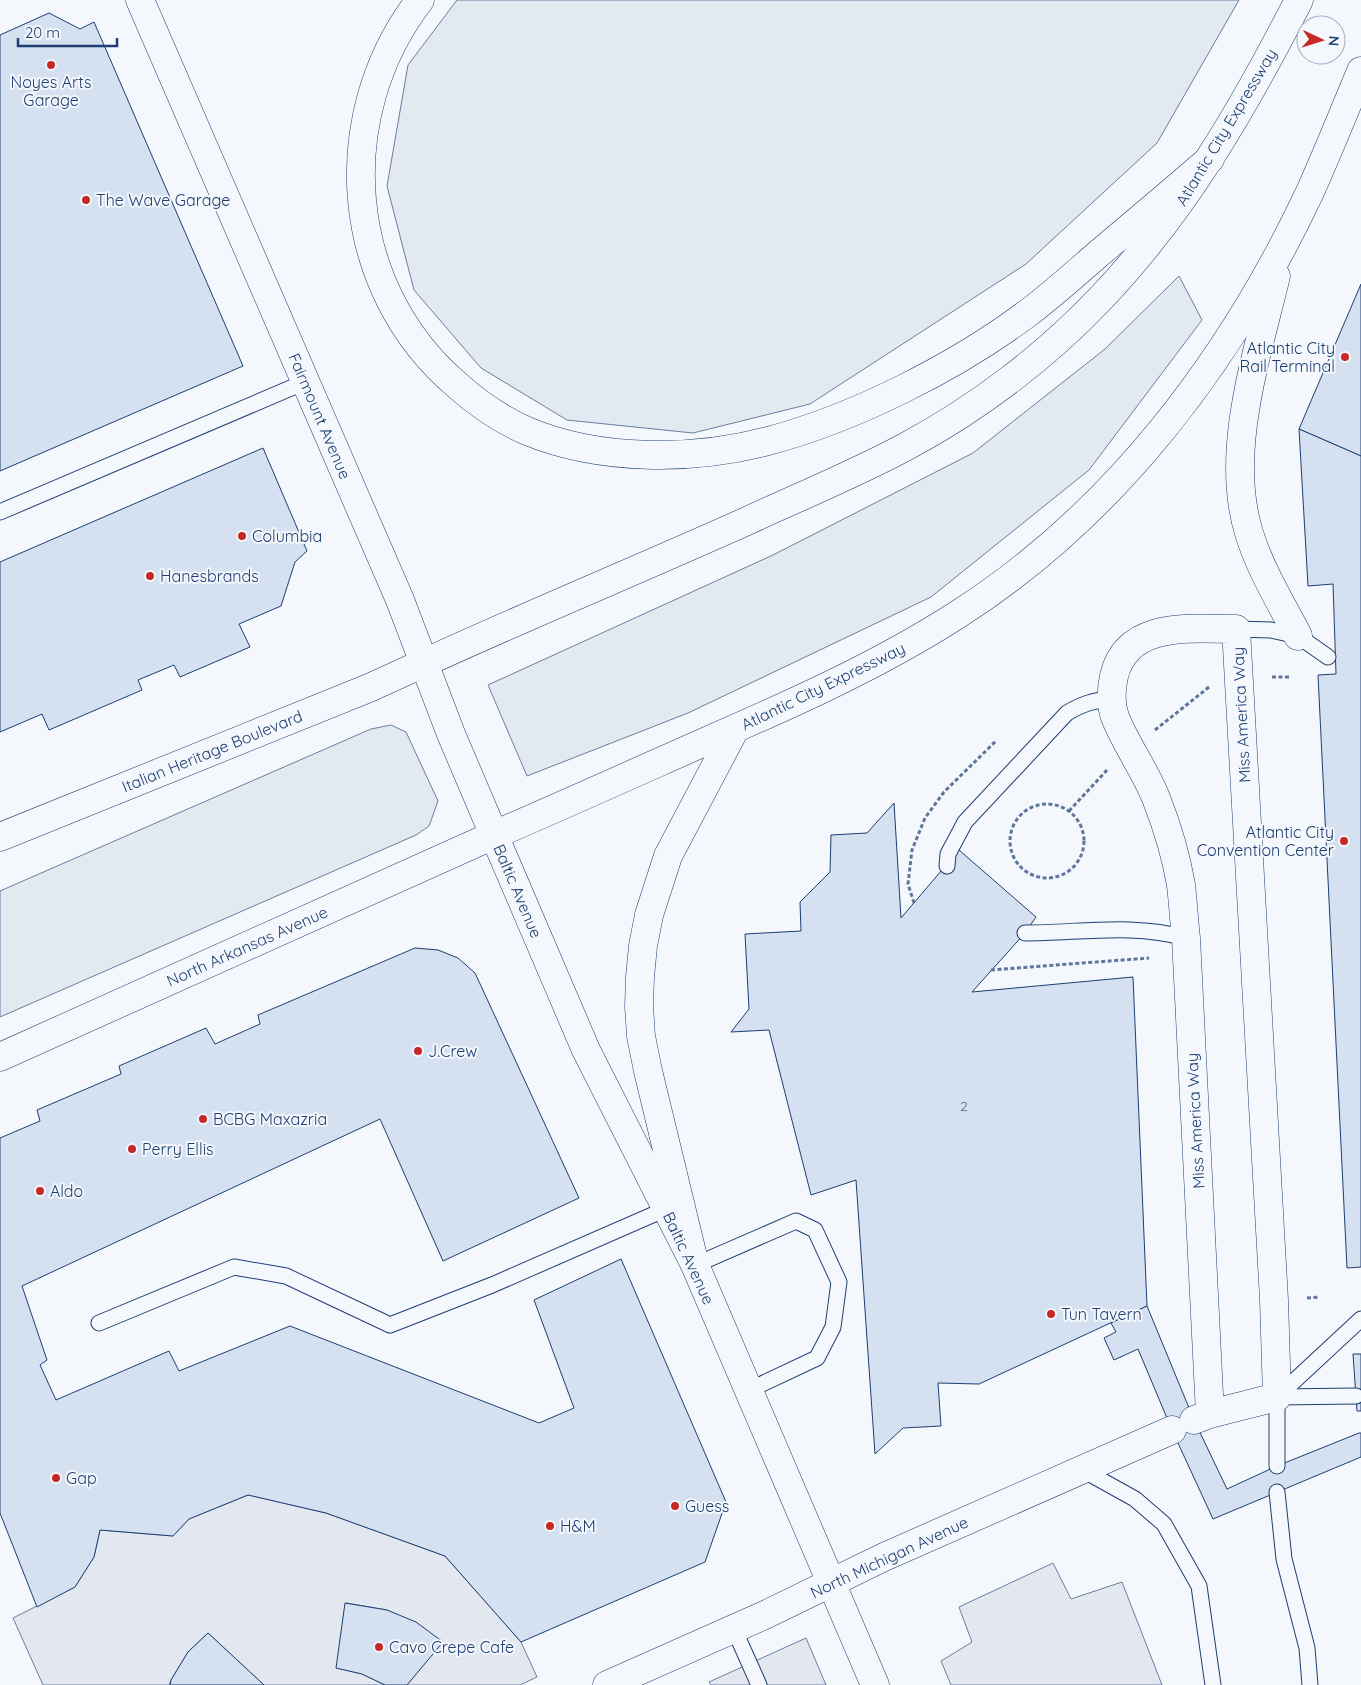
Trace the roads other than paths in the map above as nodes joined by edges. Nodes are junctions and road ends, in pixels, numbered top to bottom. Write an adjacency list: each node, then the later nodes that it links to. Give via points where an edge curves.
1 (140, 0): 7 (main road, Fairmount Avenue)
2 (420, 0): 5 (main road, via 385,58 374,88 361,149 363,211 377,271 389,300 421,348 469,396 525,430 586,449 658,455 729,449 768,442 853,412 944,367 1027,314)
3 (1299, 0): 5 (main road, Atlantic City Expressway)
4 (1361, 71): 6 (main road, Atlantic City Expressway, via 1309,194)
5 (1210, 158): 12 (main road, Atlantic City Expressway, via 1178,207 1099,300 1040,355 959,415 852,473)
6 (1283, 244): 10 (main road, via 1245,410 1240,466 1249,532 1259,560); 14 (main road, Atlantic City Expressway, via 1225,344 1185,401 1103,497 1057,539 959,614 908,645 855,674)
7 (305, 382): 8 (lane); 12 (main road, Fairmount Avenue)
8 (0, 512)
9 (1236, 629): 10 (lane, via 1271,630); 13 (main road, Miss America Way, via 1163,630 1149,635 1130,648 1116,667); 27 (main road, Miss America Way)
10 (1298, 636): 11 (lane)
11 (1328, 657)
12 (424, 663): 15 (main road, Fairmount Avenue); 16 (main road, Italian Heritage Boulevard)
13 (1111, 700): 17 (lane, via 1080,705 1067,713 965,822 948,854); 19 (main road, Miss America Way, via 1114,714 1155,796 1166,826 1181,886)
14 (736, 729): 15 (main road, Atlantic City Expressway); 22 (main road, via 668,856 649,915 640,977 641,1036)
15 (494, 835): 20 (main road, North Arkansas Avenue); 21 (main road, Baltic Avenue, via 586,1050)
16 (0, 837)
17 (947, 866)
18 (1025, 933): 19 (lane, via 1130,928)
19 (1186, 938): 28 (main road, Miss America Way)
20 (0, 1057)
21 (666, 1208): 22 (main road, Baltic Avenue); 24 (lane, via 492,1285 390,1325 286,1276 234,1267)
22 (695, 1265): 25 (main road, Baltic Avenue); 25 (lane, via 796,1221 815,1230 839,1282 833,1327 817,1358)
23 (1361, 1319): 27 (lane)
24 (99, 1324)
25 (749, 1390): 32 (main road, Baltic Avenue)
26 (1356, 1396): 27 (lane)
27 (1277, 1397): 28 (main road, North Michigan Avenue); 29 (lane)
28 (1192, 1421): 30 (main road, North Michigan Avenue)
29 (1277, 1466)
30 (1081, 1469): 32 (main road, North Michigan Avenue); 37 (lane, via 1135,1499 1164,1524 1199,1586)
31 (1277, 1492): 38 (lane, via 1284,1559 1307,1648)
32 (831, 1584): 33 (main road, North Michigan Avenue); 36 (main road, Baltic Avenue)
33 (734, 1629): 34 (main road, North Michigan Avenue); 35 (lane)
34 (608, 1685)
35 (759, 1685)
36 (875, 1685)
37 (1214, 1685)
38 (1310, 1685)

